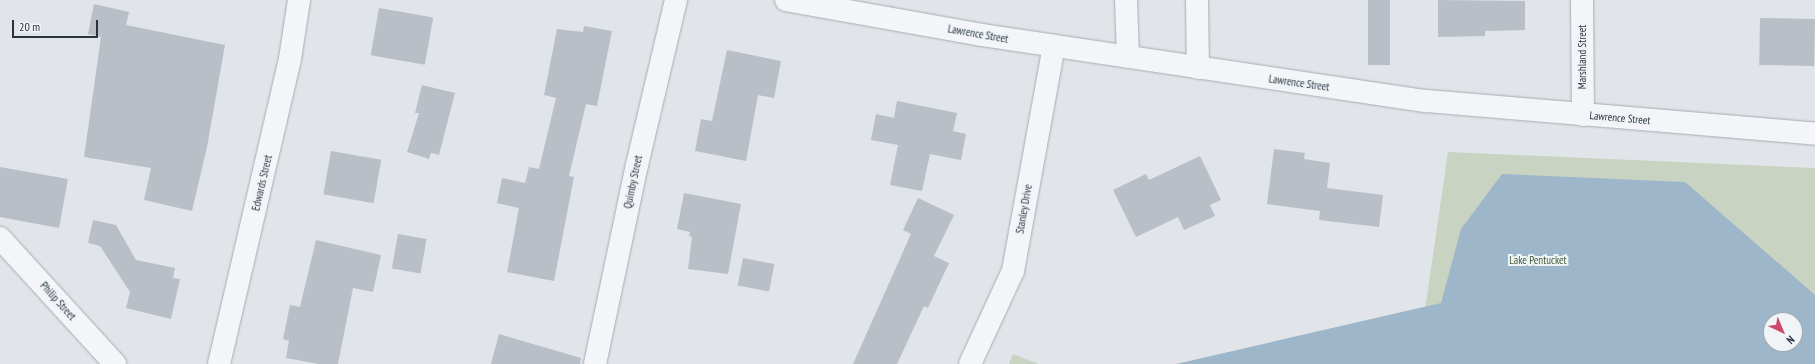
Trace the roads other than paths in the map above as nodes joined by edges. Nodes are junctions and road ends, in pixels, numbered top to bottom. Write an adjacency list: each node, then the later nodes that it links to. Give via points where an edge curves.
1 (299, 0): 14 (street, Edwards Street, via 290,59)
2 (676, 0): 15 (street, Quimby Street, via 637,165)
3 (786, 0): 7 (street, Lawrence Street)
4 (1126, 0): 8 (street)
5 (1197, 0): 9 (street)
6 (1582, 0): 10 (street, Marshland Street)
7 (1054, 46): 8 (street, Lawrence Street); 16 (street, Stanley Drive, via 1013,270)
8 (1128, 57): 9 (street, Lawrence Street)
9 (1198, 68): 10 (street, Lawrence Street, via 1426,102)
10 (1583, 115): 11 (street, Lawrence Street)
11 (1815, 134)
12 (0, 238): 13 (street, Philip Street)
13 (115, 364)
14 (219, 364)
15 (595, 364)
16 (970, 364)

